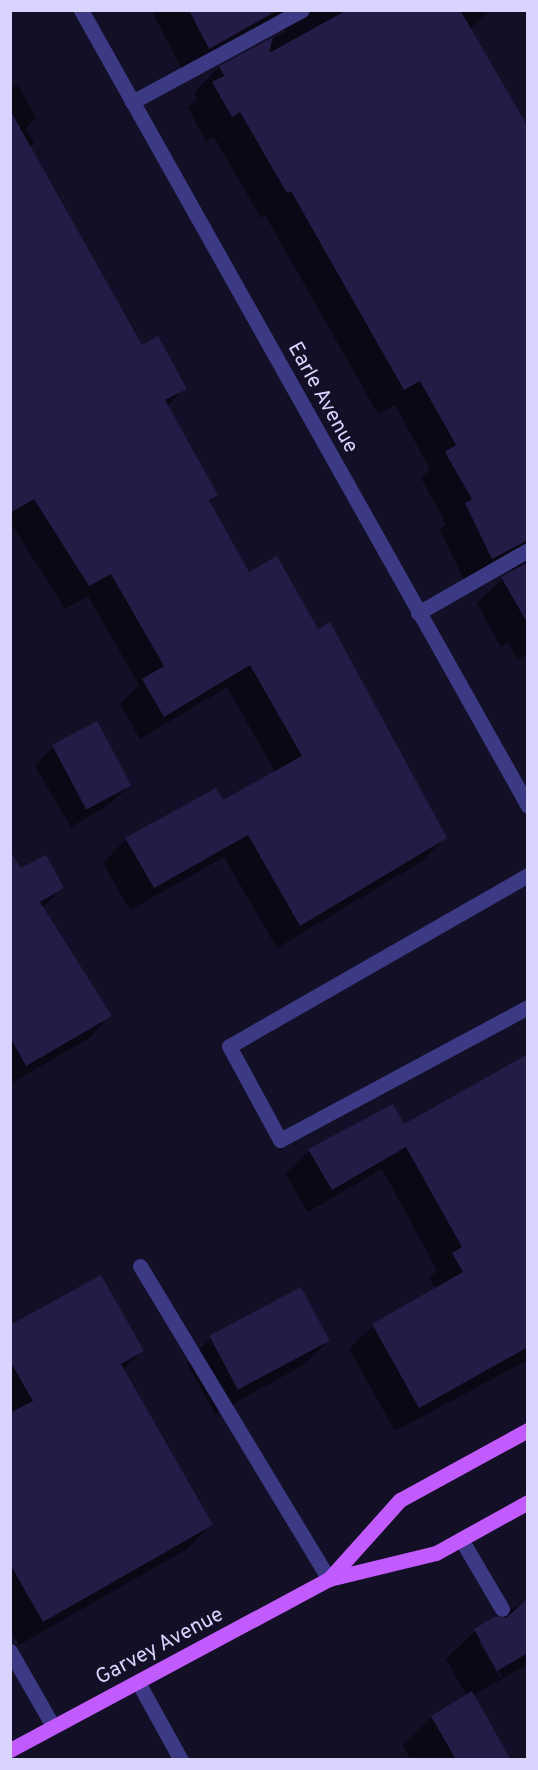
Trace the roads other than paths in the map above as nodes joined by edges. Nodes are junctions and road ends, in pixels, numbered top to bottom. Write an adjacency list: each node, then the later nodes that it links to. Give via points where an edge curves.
1 (81, 10): 3 (street, Earle Avenue)
2 (302, 10): 3 (street)
3 (132, 102): 5 (street, Earle Avenue)
4 (528, 550): 5 (street)
5 (418, 613): 6 (street, Earle Avenue)
6 (528, 806)
7 (528, 875): 8 (street, via 229,1046 280,1140)
8 (528, 1007)
9 (140, 1266): 13 (street)
10 (528, 1430): 13 (main road, Garvey Avenue, via 400,1500)
11 (528, 1502): 12 (main road, Garvey Avenue)
12 (461, 1539): 13 (main road, Garvey Avenue, via 436,1554); 14 (street)
13 (329, 1579): 16 (main road, Garvey Avenue)
14 (502, 1608)
15 (10, 1651): 17 (street)
16 (139, 1684): 17 (main road, Garvey Avenue); 19 (street)
17 (53, 1726): 18 (main road, Garvey Avenue)
18 (10, 1750)
19 (181, 1760)

